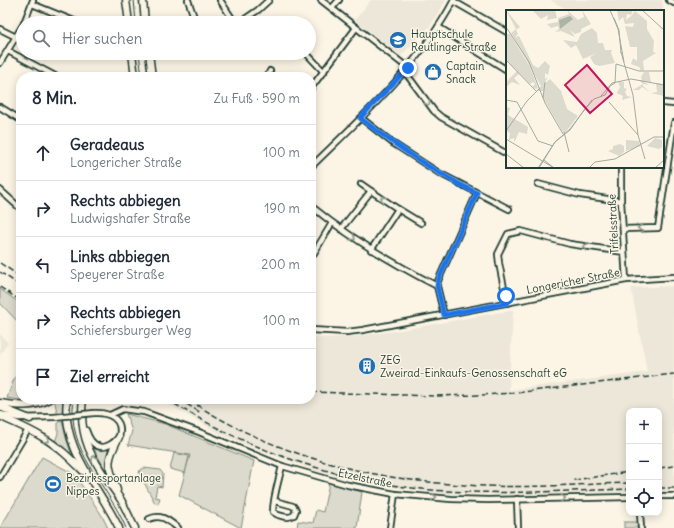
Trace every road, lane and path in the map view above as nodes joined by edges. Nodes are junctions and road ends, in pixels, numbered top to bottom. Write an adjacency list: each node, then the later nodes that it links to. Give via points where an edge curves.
1 (126, 0): 15 (main road)
2 (143, 0): 16 (main road)
3 (188, 0): 17 (street)
4 (220, 0): 18 (street)
5 (269, 0): 19 (street)
6 (321, 0): 12 (street)
7 (339, 0): 12 (street)
8 (453, 0): 21 (street); 23 (street)
9 (669, 0): 11 (street)
10 (33, 2): 13 (street); 14 (street)
11 (674, 3)
12 (332, 8): 20 (street)
13 (27, 16)
14 (64, 16)
15 (127, 16)
16 (144, 16)
17 (194, 16)
18 (230, 16)
19 (249, 16)
20 (356, 28): 33 (street); 37 (street)
21 (438, 28): 32 (street); 33 (street)
22 (0, 29): 24 (street)
23 (506, 31)
24 (16, 37): 25 (street)
25 (8, 52): 26 (street); 31 (street)
26 (16, 56)
27 (24, 60): 34 (street)
28 (133, 60): 35 (main road)
29 (150, 60): 36 (main road)
30 (313, 60): 37 (street)
31 (0, 63)
32 (506, 69)
33 (406, 70): 43 (street); 45 (street, one-way to 45, via 434,112)
34 (47, 72)
35 (134, 72)
36 (151, 72)
37 (324, 72): 38 (street)
38 (316, 82)
39 (664, 103): 40 (street)
40 (674, 104)
41 (0, 107): 42 (street)
42 (16, 117)
43 (360, 118): 46 (street); 53 (street, via 421,162)
44 (674, 123): 47 (street)
45 (506, 153)
46 (316, 162)
47 (665, 167): 62 (street, one-way to 62, via 658,228)
48 (621, 168): 54 (street, Trifelsstraße)
49 (361, 184): 52 (street)
50 (538, 184): 54 (street, via 580,196)
51 (0, 190): 55 (street)
52 (371, 191): 56 (street, one-way to 52); 61 (street)
53 (477, 193): 57 (street); 68 (street, via 439,276)
54 (621, 201): 62 (street, Trifelsstraße)
55 (16, 204)
56 (398, 209): 60 (street); 64 (street)
57 (509, 209)
58 (316, 210): 59 (street)
59 (332, 223): 61 (street); 63 (street)
60 (421, 223)
61 (341, 229): 64 (street, one-way to 64)
62 (623, 229): 65 (street, Trifelsstraße)
63 (316, 250)
64 (371, 250): 68 (street)
65 (624, 252): 67 (street, Trifelsstraße); 69 (street, one-way to 69, via 570,244 521,231 508,234 498,254)
66 (674, 277): 67 (street, Longericher Straße)
67 (626, 280): 69 (street, Longericher Straße)
68 (437, 286): 70 (street)
69 (507, 303): 70 (street, Longericher Straße)
70 (444, 315): 71 (street, Longericher Straße, via 359,330)
71 (316, 330)
72 (0, 403): 73 (main road, via 30,406)
73 (38, 404)
74 (66, 404): 85 (main road, via 65,412 71,442)
75 (83, 404): 80 (main road)
76 (0, 407): 79 (main road)
77 (0, 415): 79 (street); 81 (main road)
78 (110, 415): 79 (street, bridge, via 94,413); 82 (street, via 119,424); 83 (street, Etzelstraße, via 123,408 144,412)
79 (30, 419)
80 (82, 419): 82 (street, via 89,438 95,445 109,446); 92 (main road, one-way to 80, via 87,446)
81 (28, 430): 84 (street); 85 (main road, one-way to 85, via 43,437 67,455)
82 (119, 437): 92 (main road, via 109,458 109,467)
83 (282, 466): 86 (street, Etzelstraße, via 348,485); 91 (street)
84 (0, 475)
85 (90, 478): 95 (main road)
86 (395, 494): 90 (street, Etzelstraße, one-way to 90, via 451,499); 98 (street)
87 (662, 496): 88 (street)
88 (674, 496)
89 (626, 497): 90 (street, Etzelstraße, one-way to 89)
90 (517, 499): 99 (street)
91 (275, 501): 91 (street, via 274,514 290,518 294,515 296,510 293,506)
92 (122, 502): 96 (main road)
93 (640, 516): 100 (street)
94 (149, 519): 97 (street, via 155,516 162,517)
95 (119, 528)
96 (135, 528)
97 (178, 528)
98 (390, 528)
99 (518, 528)
100 (641, 528)

